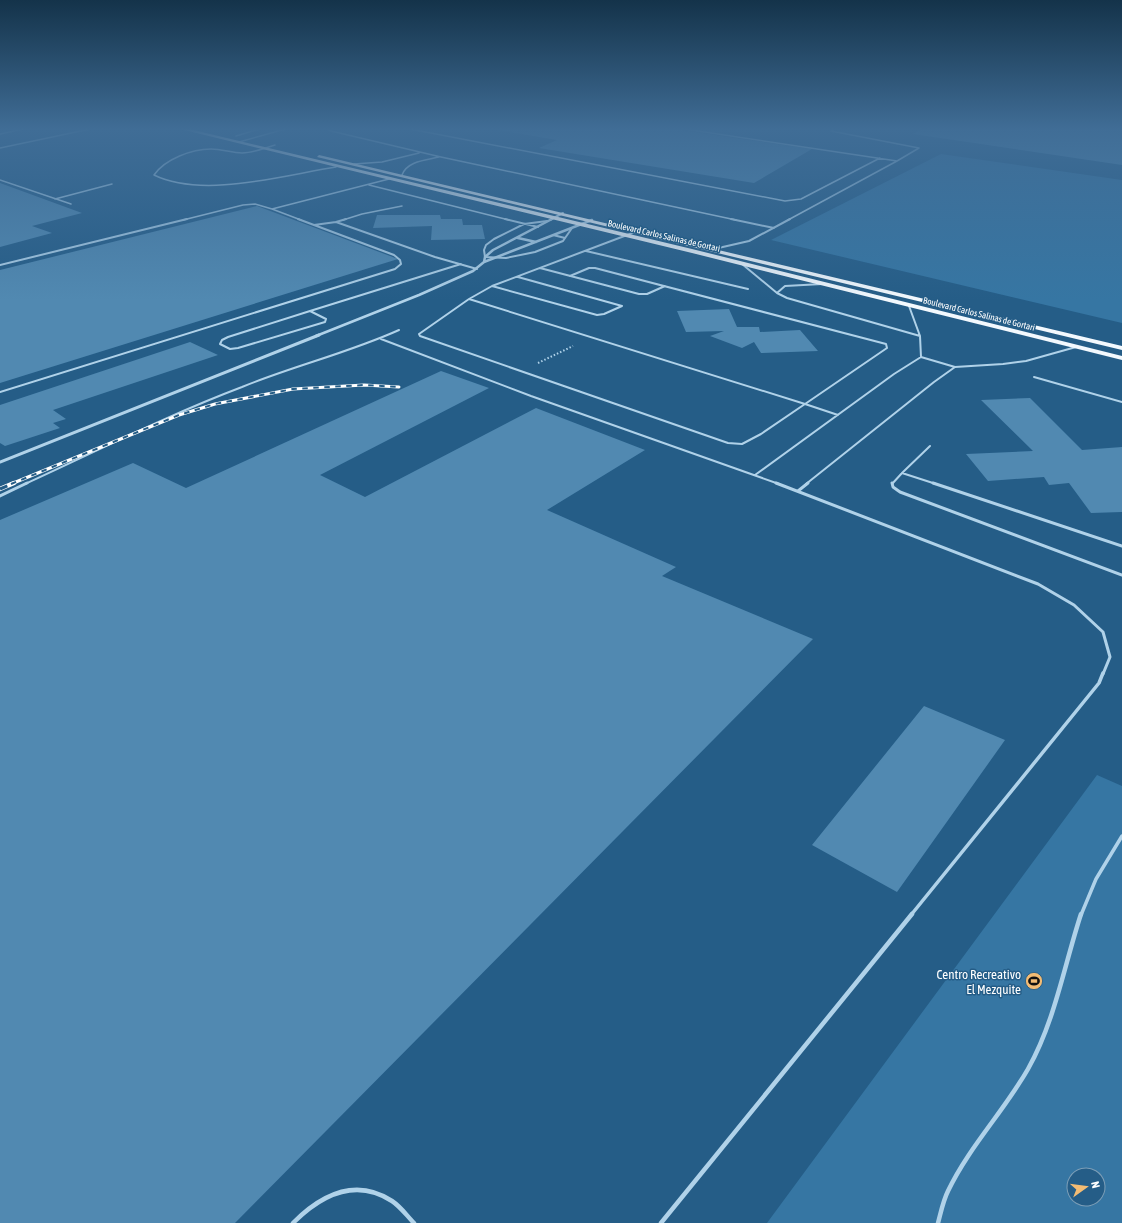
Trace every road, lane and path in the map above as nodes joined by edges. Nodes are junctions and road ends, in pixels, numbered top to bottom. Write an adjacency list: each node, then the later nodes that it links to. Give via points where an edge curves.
1 (14, 185): 10 (lane)
2 (108, 185): 10 (lane)
3 (368, 185): 13 (lane); 18 (lane)
4 (413, 185): 15 (main road, Boulevard Carlos Salinas de Gortari)
5 (445, 185): 14 (main road, Boulevard Carlos Salinas de Gortari)
6 (573, 185): 23 (lane)
7 (702, 185): 8 (lane, via 785,201 801,199)
8 (828, 185)
9 (852, 185): 23 (lane)
10 (54, 199): 11 (lane)
11 (71, 204)
12 (402, 206): 17 (lane)
13 (272, 209): 19 (lane); 37 (lane, via 255,204 243,205)
14 (564, 213): 15 (street); 16 (main road, Boulevard Carlos Salinas de Gortari)
15 (551, 220): 18 (lane); 20 (main road, Boulevard Carlos Salinas de Gortari); 21 (street)
16 (592, 220): 20 (street); 24 (main road, Boulevard Carlos Salinas de Gortari)
17 (336, 222): 19 (lane); 35 (lane)
18 (524, 224): 21 (lane); 32 (lane, via 486,245)
19 (314, 225): 61 (lane, via 394,255 401,264 378,275)
20 (579, 225): 22 (street); 26 (main road, Boulevard Carlos Salinas de Gortari)
21 (538, 227): 27 (street)
22 (572, 228): 25 (street); 28 (lane)
23 (774, 228): 30 (lane, via 749,241)
24 (637, 231): 26 (lane); 30 (main road, Boulevard Carlos Salinas de Gortari)
25 (553, 235): 28 (lane); 29 (street)
26 (624, 236): 31 (lane); 36 (main road, Boulevard Carlos Salinas de Gortari)
27 (518, 238): 29 (street); 32 (street, via 493,250)
28 (566, 238): 33 (lane, via 521,257)
29 (536, 242): 33 (street)
30 (714, 249): 55 (main road, Boulevard Carlos Salinas de Gortari)
31 (586, 251): 38 (lane); 45 (lane)
32 (485, 257): 33 (lane); 34 (street)
33 (493, 258): 34 (street)
34 (484, 262): 39 (street)
35 (461, 264): 39 (lane); 49 (lane)
36 (742, 264): 42 (main road, Boulevard Carlos Salinas de Gortari); 46 (lane)
37 (0, 265)
38 (540, 268): 40 (lane); 41 (lane)
39 (477, 269): 66 (street, via 419,295)
40 (570, 276): 44 (lane, via 594,268); 44 (lane, via 642,295)
41 (517, 277): 43 (lane); 43 (lane, via 622,306 597,315)
42 (823, 284): 46 (lane, via 785,286); 48 (main road, Boulevard Carlos Salinas de Gortari)
43 (492, 286): 47 (lane)
44 (665, 286): 63 (lane, via 879,341 887,346)
45 (748, 289)
46 (778, 293): 51 (lane, via 803,303)
47 (469, 300): 52 (lane); 59 (lane, via 430,325 420,336)
48 (909, 306): 51 (lane); 54 (main road, Boulevard Carlos Salinas de Gortari)
49 (310, 311): 49 (lane, via 228,337 220,344 230,349 243,347 325,322 324,317)
50 (399, 330): 53 (lane)
51 (920, 336): 56 (lane)
52 (592, 338): 59 (path); 63 (lane)
53 (381, 339): 68 (lane, via 531,396); 70 (lane, via 271,375 158,423)
54 (1077, 347): 57 (main road, Boulevard Carlos Salinas de Gortari); 58 (lane, via 1026,361)
55 (1122, 348)
56 (921, 357): 58 (lane); 64 (lane)
57 (1122, 358)
58 (955, 367): 69 (lane)
59 (521, 371): 63 (lane, via 736,444 756,437)
60 (1034, 377): 62 (lane)
61 (0, 392)
62 (1122, 402)
63 (806, 404): 64 (lane)
64 (838, 415): 68 (lane)
65 (930, 446): 67 (lane)
66 (0, 462)
67 (902, 473): 71 (lane); 72 (lane, via 892,483 900,492)
68 (755, 474): 69 (lane)
69 (798, 490): 76 (lane, via 1038,584 1074,605 1103,632 1110,656 1099,683)
70 (0, 496)
71 (1122, 546)
72 (1122, 575)
73 (1122, 836): 77 (lane, via 1084,904 1052,1018 1038,1050 1024,1079 974,1147 948,1192)
74 (293, 1223): 75 (lane, via 305,1211 337,1191 364,1189 392,1202)
75 (414, 1223)
76 (661, 1223)
77 (938, 1223)

